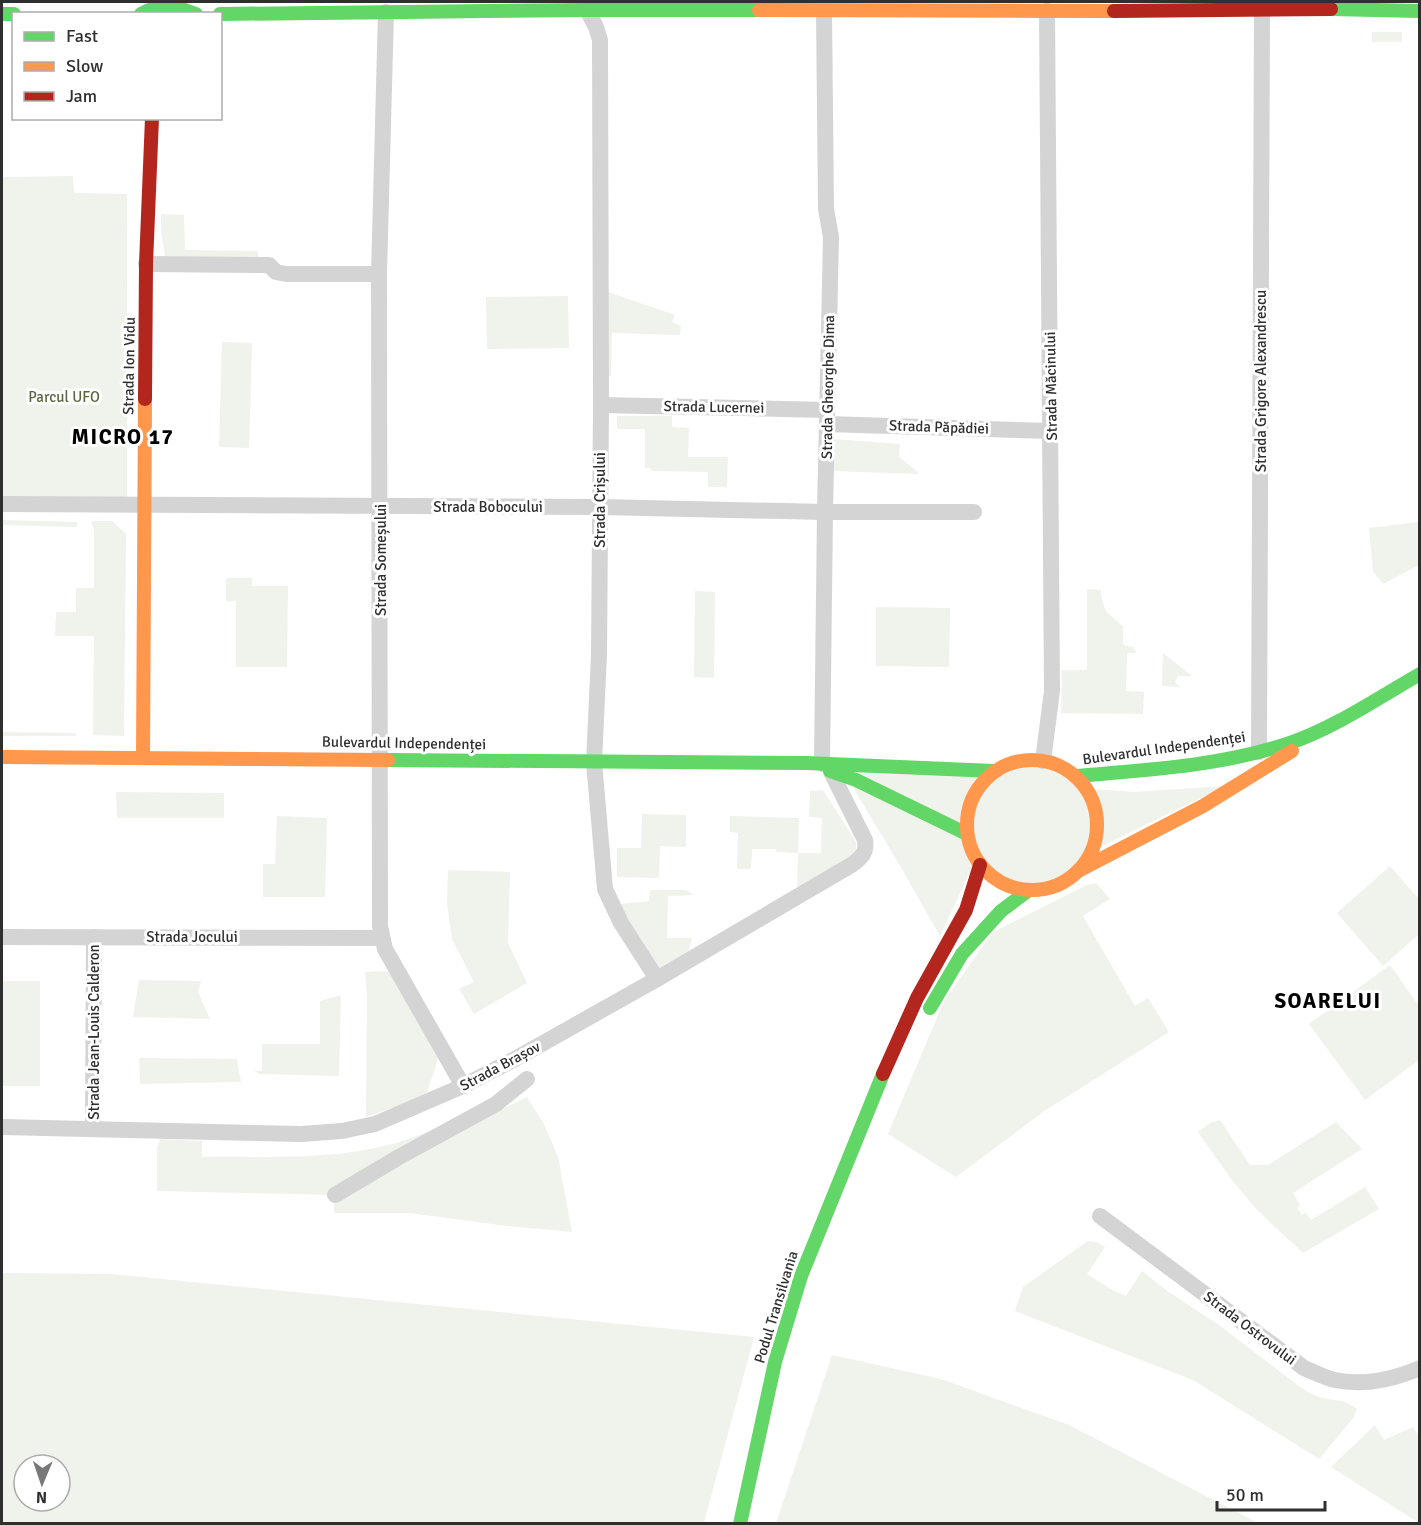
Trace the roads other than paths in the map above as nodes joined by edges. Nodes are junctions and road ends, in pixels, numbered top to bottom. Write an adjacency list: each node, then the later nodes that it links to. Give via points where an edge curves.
1 (1419, 5): 6 (main road)
2 (584, 6): 8 (main road); 12 (main road); 17 (street, Strada Crișului, via 600,40)
3 (867, 6): 8 (main road); 9 (main road)
4 (1216, 6): 7 (main road); 9 (main road)
5 (179, 7): 11 (main road, via 155,6)
6 (1393, 9): 7 (main road); 10 (main road)
7 (1262, 10): 28 (street, Strada Grigore Alexandrescu)
8 (824, 11): 18 (street, Strada Gheorghe Dima, via 826,209 831,237)
9 (1047, 11): 19 (street, Strada Măcinului)
10 (1419, 11)
11 (148, 12)
12 (386, 12): 13 (main road); 16 (street, Strada Someșului)
13 (222, 14)
14 (152, 120): 15 (main road, Strada Ion Vidu)
15 (146, 264): 16 (street, via 269,265 286,274); 21 (main road, Strada Ion Vidu)
16 (379, 274): 22 (street, Strada Someșului)
17 (601, 405): 18 (street, Strada Lucernei); 23 (street, Strada Crișului)
18 (827, 417): 19 (street, Strada Păpădiei); 24 (street, Strada Gheorghe Dima)
19 (1051, 431): 32 (street, Strada Măcinului, via 1052,691)
20 (2, 504): 21 (street, Strada Bobocului)
21 (144, 506): 22 (street, Strada Bobocului); 30 (main road, Strada Ion Vidu)
22 (381, 507): 23 (street, Strada Bobocului); 31 (street, Strada Someșului)
23 (600, 507): 24 (street, Strada Bobocului); 33 (street, Strada Crișului)
24 (825, 512): 25 (street, Strada Bobocului); 34 (street, Strada Gheorghe Dima)
25 (974, 512)
26 (1419, 674): 27 (main road, Bulevardul Independenței)
27 (1365, 705): 28 (main road, Bulevardul Independenței, via 1315,732); 39 (main road, via 1203,806)
28 (1259, 752): 36 (main road, Bulevardul Independenței, via 1176,766)
29 (2, 757): 30 (main road, Bulevardul Independenței)
30 (142, 758): 31 (main road, Bulevardul Independenței)
31 (381, 759): 33 (main road, Bulevardul Independenței); 43 (street, Strada Someșului)
32 (1043, 761): 35 (main road, Bulevardul Independenței, via 1013,763); 36 (main road, Bulevardul Independenței)
33 (594, 762): 34 (main road, Bulevardul Independenței); 44 (street, Strada Crișului, via 605,889 621,923)
34 (820, 766): 35 (main road, Bulevardul Independenței); 37 (main road, Bulevardul Independenței); 44 (street, Strada Brașov, via 865,840 862,856)
35 (994, 771): 37 (main road, Bulevardul Independenței, via 970,804)
36 (1076, 776): 39 (main road, Bulevardul Independenței, via 1094,804 1097,828 1092,852)
37 (967, 834): 38 (main road, Bulevardul Independenței)
38 (980, 865): 40 (main road, Bulevardul Independenței, via 1001,883); 48 (main road, via 966,910 917,998)
39 (1078, 872): 40 (main road, Bulevardul Independenței, via 1055,886)
40 (1029, 890): 45 (main road, via 1001,910 962,954)
41 (2, 937): 42 (street, Strada Jocului)
42 (94, 937): 43 (street, Strada Jocului); 50 (street, Strada Jean-Louis Calderon)
43 (382, 938): 47 (street, Strada Someșului)
44 (657, 979): 47 (street, Strada Brașov)
45 (927, 1016)
46 (527, 1079): 52 (street, via 496,1104)
47 (463, 1086): 50 (street, Strada Brașov, via 375,1124 342,1131 301,1134)
48 (875, 1111): 51 (main road); 56 (main road, Podul Transilvania, via 801,1276 775,1362)
49 (2, 1127): 50 (street, Strada Brașov)
50 (93, 1128)
51 (855, 1179)
52 (335, 1195)
53 (1100, 1216): 54 (street, Strada Ostrovului, via 1304,1368 1336,1380 1364,1382 1399,1377)
54 (1419, 1368)
55 (762, 1490): 57 (main road)
56 (740, 1524)
57 (754, 1524)

